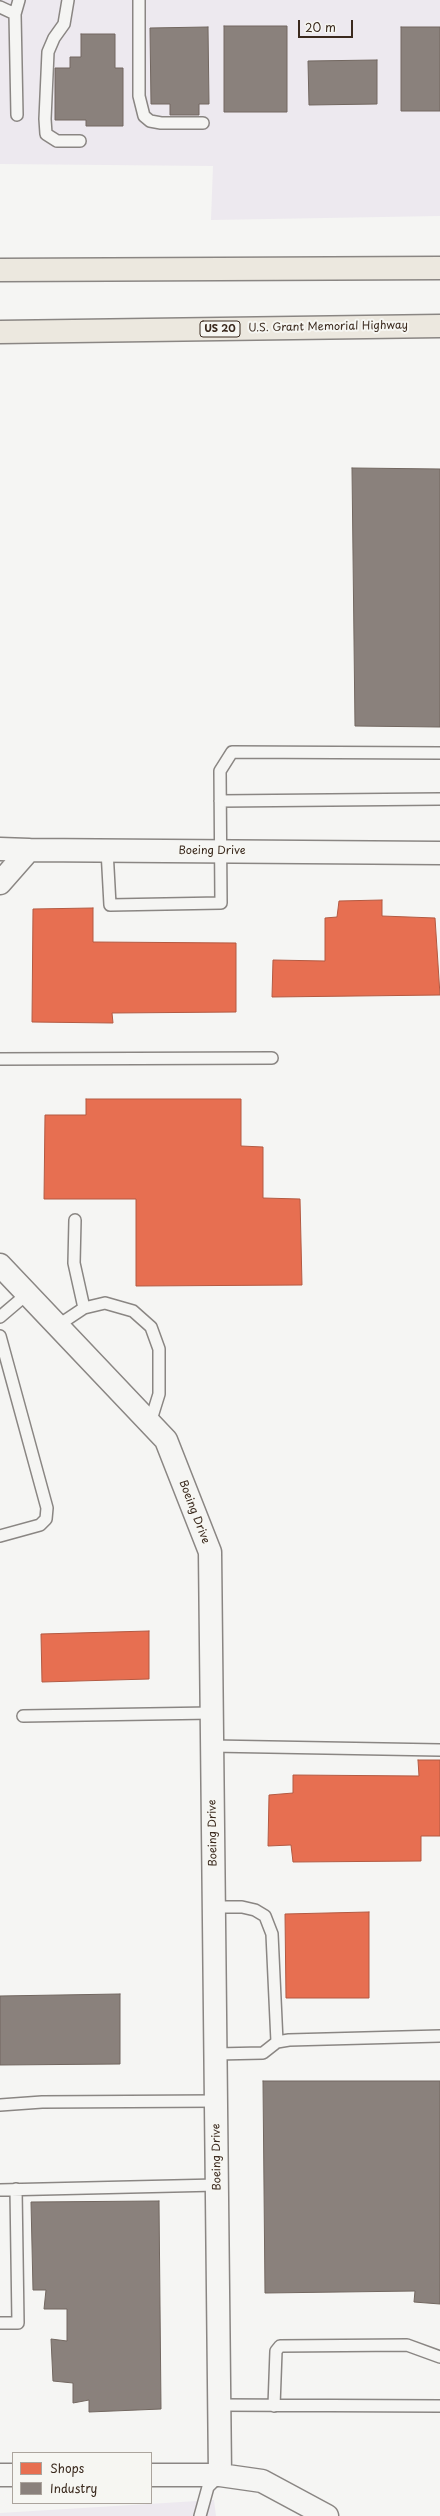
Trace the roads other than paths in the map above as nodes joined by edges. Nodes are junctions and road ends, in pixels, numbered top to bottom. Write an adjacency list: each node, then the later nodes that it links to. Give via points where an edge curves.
1 (19, 0): 5 (lane)
2 (68, 0): 8 (lane, via 64,24 48,52 46,134 57,141)
3 (139, 0): 7 (lane, via 139,96 144,116 161,123)
4 (0, 7): 5 (lane)
5 (15, 14): 6 (lane)
6 (17, 115)
7 (203, 123)
8 (80, 141)
9 (440, 268): 10 (highway)
10 (0, 270)
11 (440, 326): 12 (highway, U.S. Grant Memorial Highway / US 20)
12 (0, 332)
13 (440, 753): 15 (lane, via 232,752 220,771)
14 (440, 799): 15 (lane)
15 (220, 801): 19 (lane)
16 (0, 850): 17 (street, Boeing Drive)
17 (29, 850): 18 (street, Boeing Drive); 21 (street)
18 (107, 850): 19 (street, Boeing Drive); 19 (lane, via 110,905 221,903)
19 (220, 851): 20 (street, Boeing Drive)
20 (440, 853)
21 (0, 883)
22 (272, 1058): 23 (lane)
23 (0, 1059)
24 (75, 1220): 27 (lane, via 74,1263)
25 (0, 1265): 26 (street, Boeing Drive)
26 (27, 1294): 28 (lane); 29 (street, Boeing Drive)
27 (84, 1308): 29 (lane); 31 (lane, via 105,1303 133,1311 151,1327 159,1349 159,1394)
28 (0, 1317)
29 (58, 1326): 31 (street, Boeing Drive)
30 (0, 1336): 32 (lane, via 47,1508 46,1519 40,1525)
31 (150, 1423): 33 (street, Boeing Drive, via 166,1440 210,1552)
32 (0, 1536)
33 (212, 1713): 34 (lane); 35 (street, Boeing Drive)
34 (23, 1716)
35 (212, 1746): 36 (lane); 37 (street, Boeing Drive)
36 (440, 1750)
37 (214, 1907): 39 (lane, via 242,1907 265,1916 272,1934); 40 (street, Boeing Drive)
38 (440, 2036): 39 (lane)
39 (276, 2042): 40 (lane, via 263,2053)
40 (216, 2054): 41 (street, Boeing Drive)
41 (216, 2101): 42 (lane); 43 (street, Boeing Drive)
42 (0, 2104)
43 (217, 2185): 44 (lane); 48 (street, Boeing Drive)
44 (16, 2189): 45 (lane); 46 (lane, via 18,2323)
45 (0, 2190)
46 (0, 2323)
47 (440, 2357): 49 (lane, via 407,2345 280,2346 276,2351)
48 (220, 2405): 49 (lane); 53 (street, Boeing Drive)
49 (274, 2406): 50 (lane)
50 (440, 2406)
51 (12, 2475): 54 (street)
52 (152, 2475): 53 (street)
53 (220, 2475): 55 (lane, via 208,2487); 56 (street, via 262,2481)
54 (0, 2476)
55 (200, 2516)
56 (327, 2516)

